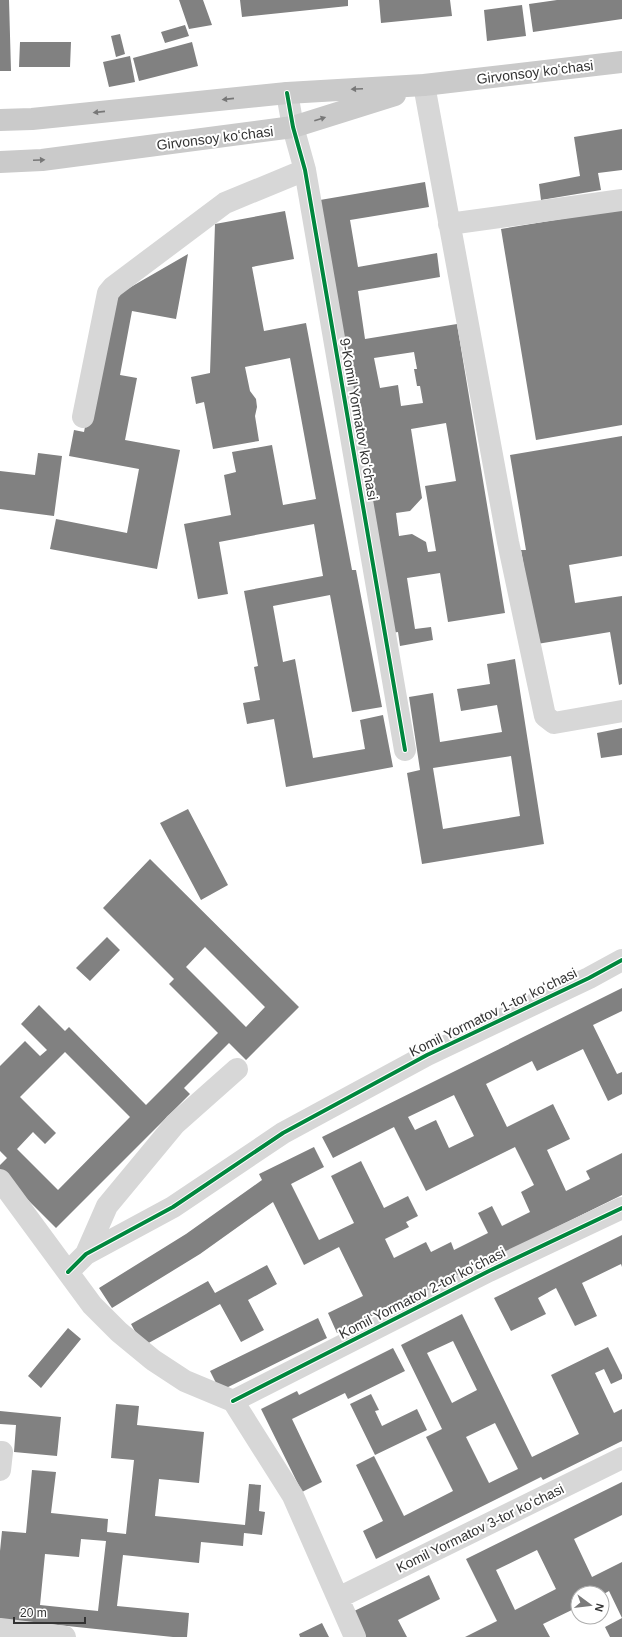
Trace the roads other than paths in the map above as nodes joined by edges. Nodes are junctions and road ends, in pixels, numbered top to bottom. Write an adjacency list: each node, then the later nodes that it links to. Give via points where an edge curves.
1 (622, 62): 2 (main road, Girvonsoy koʻchasi)
2 (424, 86): 3 (main road, Girvonsoy koʻchasi, one-way to 3); 5 (main road, Girvonsoy koʻchasi, one-way to 2); 9 (street)
3 (287, 93): 4 (main road, Girvonsoy koʻchasi, one-way to 4, via 32,119); 5 (street, 9-Komil Yormatov koʻchasi)
4 (0, 120)
5 (293, 128): 6 (main road, Girvonsoy koʻchasi, one-way to 5, via 42,160); 7 (street, 9-Komil Yormatov koʻchasi)
6 (0, 162)
7 (305, 170): 10 (street, via 225,203 113,287 108,293); 12 (street, 9-Komil Yormatov koʻchasi)
8 (622, 200): 9 (street)
9 (449, 224): 11 (street, via 508,542 545,716 554,723)
10 (82, 417)
11 (622, 712)
12 (405, 750)
13 (622, 960): 17 (street, Komil Yormatov 1-tor koʻchasi, via 427,1055 283,1133 173,1207)
14 (237, 1069): 17 (street, via 175,1124 107,1206)
15 (0, 1180): 18 (street)
16 (622, 1208): 19 (street, Komil Yormatov 2-tor koʻchasi, via 489,1271)
17 (86, 1254): 18 (street, Komil Yormatov 1-tor koʻchasi)
18 (68, 1272): 19 (street, via 92,1305 153,1360 185,1381)
19 (232, 1401): 23 (street, via 292,1496)
20 (0, 1452): 22 (street)
21 (622, 1458): 23 (street, Komil Yormatov 3-tor koʻchasi)
22 (0, 1470)
23 (338, 1598): 26 (street)
24 (0, 1629): 25 (street)
25 (65, 1637)
26 (355, 1637)

